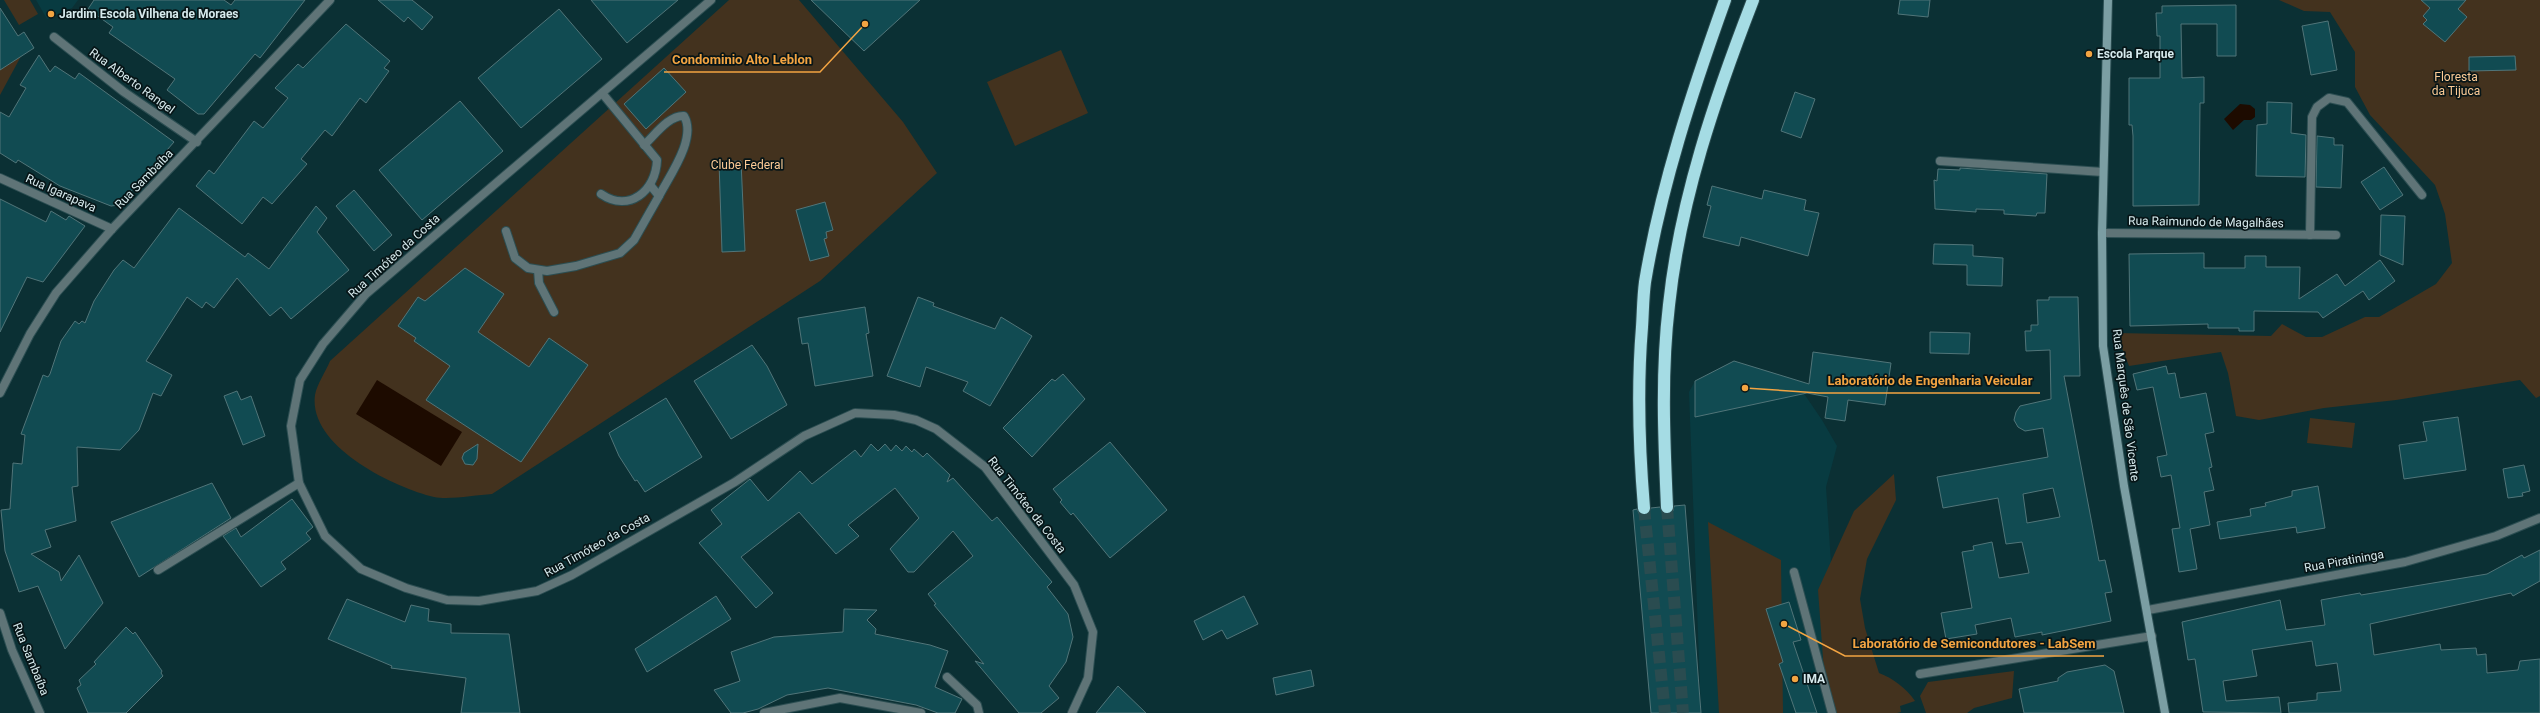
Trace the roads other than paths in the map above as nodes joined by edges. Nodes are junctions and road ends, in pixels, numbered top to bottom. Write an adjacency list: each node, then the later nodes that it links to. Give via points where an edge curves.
1 (330, 0): 8 (street, Rua Sambaíba, via 246,86)
2 (712, 0): 7 (street, Rua Timóteo da Costa)
3 (1725, 0): 27 (highway, via 1682,129 1663,199 1645,283 1639,413)
4 (1753, 0): 26 (highway, via 1700,150 1678,238 1666,344 1663,421)
5 (2108, 0): 11 (street, Rua Marquês de São Vicente)
6 (54, 38): 8 (street, Rua Alberto Rangel, via 124,92)
7 (602, 93): 9 (street); 25 (street, Rua Timóteo da Costa, via 366,294 323,344 300,380 292,426)
8 (197, 142): 17 (street, Rua Sambaíba)
9 (644, 145): 13 (street, via 657,160 657,171); 16 (street, via 669,121 677,116 684,116 688,123 687,140)
10 (1940, 161): 11 (street)
11 (2103, 172): 19 (street, Rua Marquês de São Vicente)
12 (0, 178): 17 (street, Rua Igarapava)
13 (651, 186): 14 (street, via 622,203); 16 (street)
14 (601, 194)
15 (2422, 195): 20 (street, via 2347,102 2329,98 2317,107 2312,116)
16 (659, 196): 22 (street, via 634,240 620,253 576,266)
17 (112, 229): 24 (street, Rua Sambaíba, via 56,293 30,334)
18 (506, 231): 22 (street, via 515,258 528,268)
19 (2102, 233): 20 (street, Rua Raimundo de Magalhães); 31 (street, Rua Marquês de São Vicente, via 2103,346 2124,486)
20 (2310, 235): 21 (street, Rua Raimundo de Magalhães)
21 (2336, 235)
22 (538, 270): 23 (street, via 540,283)
23 (554, 312)
24 (0, 393)
25 (299, 483): 29 (street); 40 (street, Rua Timóteo da Costa, via 325,536 361,569 406,588 447,600 479,601 537,591 572,575 735,482 804,436 855,413 894,415 916,420 936,429 985,467 1074,585 1093,632 1088,678)
26 (1667, 507)
27 (1644, 508)
28 (2540, 518): 31 (street, Rua Piratininga, via 2496,536 2405,562)
29 (158, 570)
30 (1794, 572): 41 (street)
31 (2148, 610): 33 (street, Rua Marquês de São Vicente)
32 (0, 614): 36 (street, Rua Sambaíba, via 12,650)
33 (2152, 636): 34 (street); 42 (street, Rua Marquês de São Vicente)
34 (1920, 674)
35 (947, 677): 39 (street, via 977,705)
36 (40, 713)
37 (764, 713): 38 (street, via 840,698)
38 (921, 713)
39 (979, 713)
40 (1072, 713)
41 (1832, 713)
42 (2165, 713)

